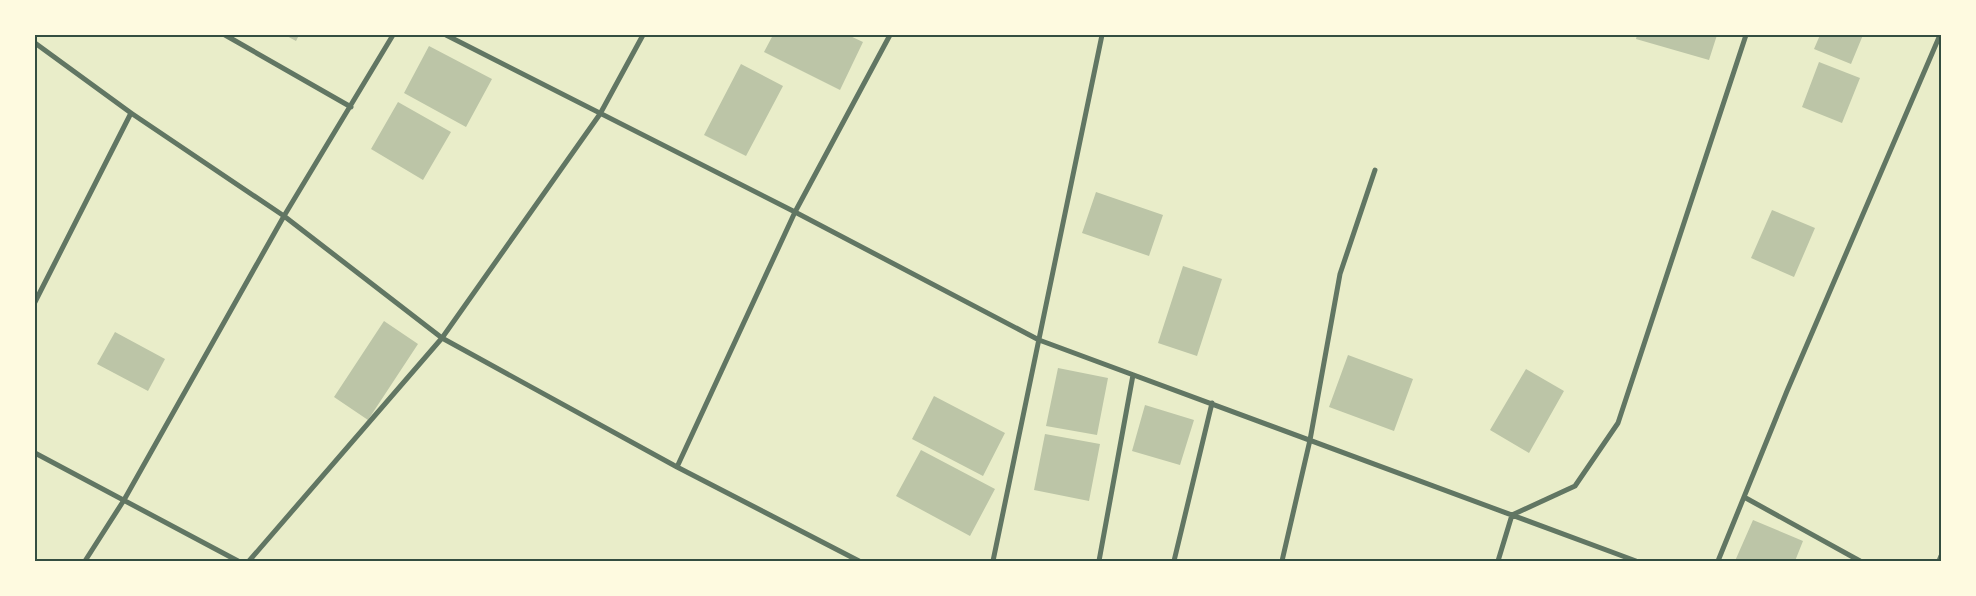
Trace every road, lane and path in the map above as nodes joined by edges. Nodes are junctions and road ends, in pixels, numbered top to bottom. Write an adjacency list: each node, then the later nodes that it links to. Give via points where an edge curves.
1 (225, 35): 10 (street)
2 (393, 35): 10 (street)
3 (446, 35): 12 (street)
4 (643, 35): 12 (street)
5 (890, 35): 14 (street)
6 (1102, 35): 18 (street)
7 (1746, 35): 26 (street, via 1618,423 1575,486)
8 (1940, 35): 24 (street)
9 (35, 43): 11 (street)
10 (351, 107): 15 (street)
11 (131, 113): 15 (street); 16 (street)
12 (600, 114): 14 (street); 17 (street)
13 (1375, 170): 21 (street, via 1340,274)
14 (795, 212): 18 (street); 23 (street)
15 (284, 216): 17 (street); 25 (street)
16 (35, 302)
17 (442, 338): 23 (street); 30 (street)
18 (1039, 340): 19 (street); 32 (street)
19 (1133, 375): 20 (street); 33 (street)
20 (1212, 403): 21 (street); 34 (street)
21 (1310, 440): 26 (street); 35 (street)
22 (35, 453): 25 (street)
23 (677, 467): 31 (street)
24 (1744, 497): 38 (street); 39 (street)
25 (124, 500): 28 (street); 29 (street)
26 (1512, 515): 36 (street); 37 (street)
27 (1941, 556): 40 (street)
28 (85, 561)
29 (238, 561)
30 (249, 561)
31 (859, 561)
32 (992, 561)
33 (1099, 561)
34 (1174, 561)
35 (1282, 561)
36 (1498, 561)
37 (1636, 561)
38 (1718, 561)
39 (1860, 561)
40 (1939, 561)

